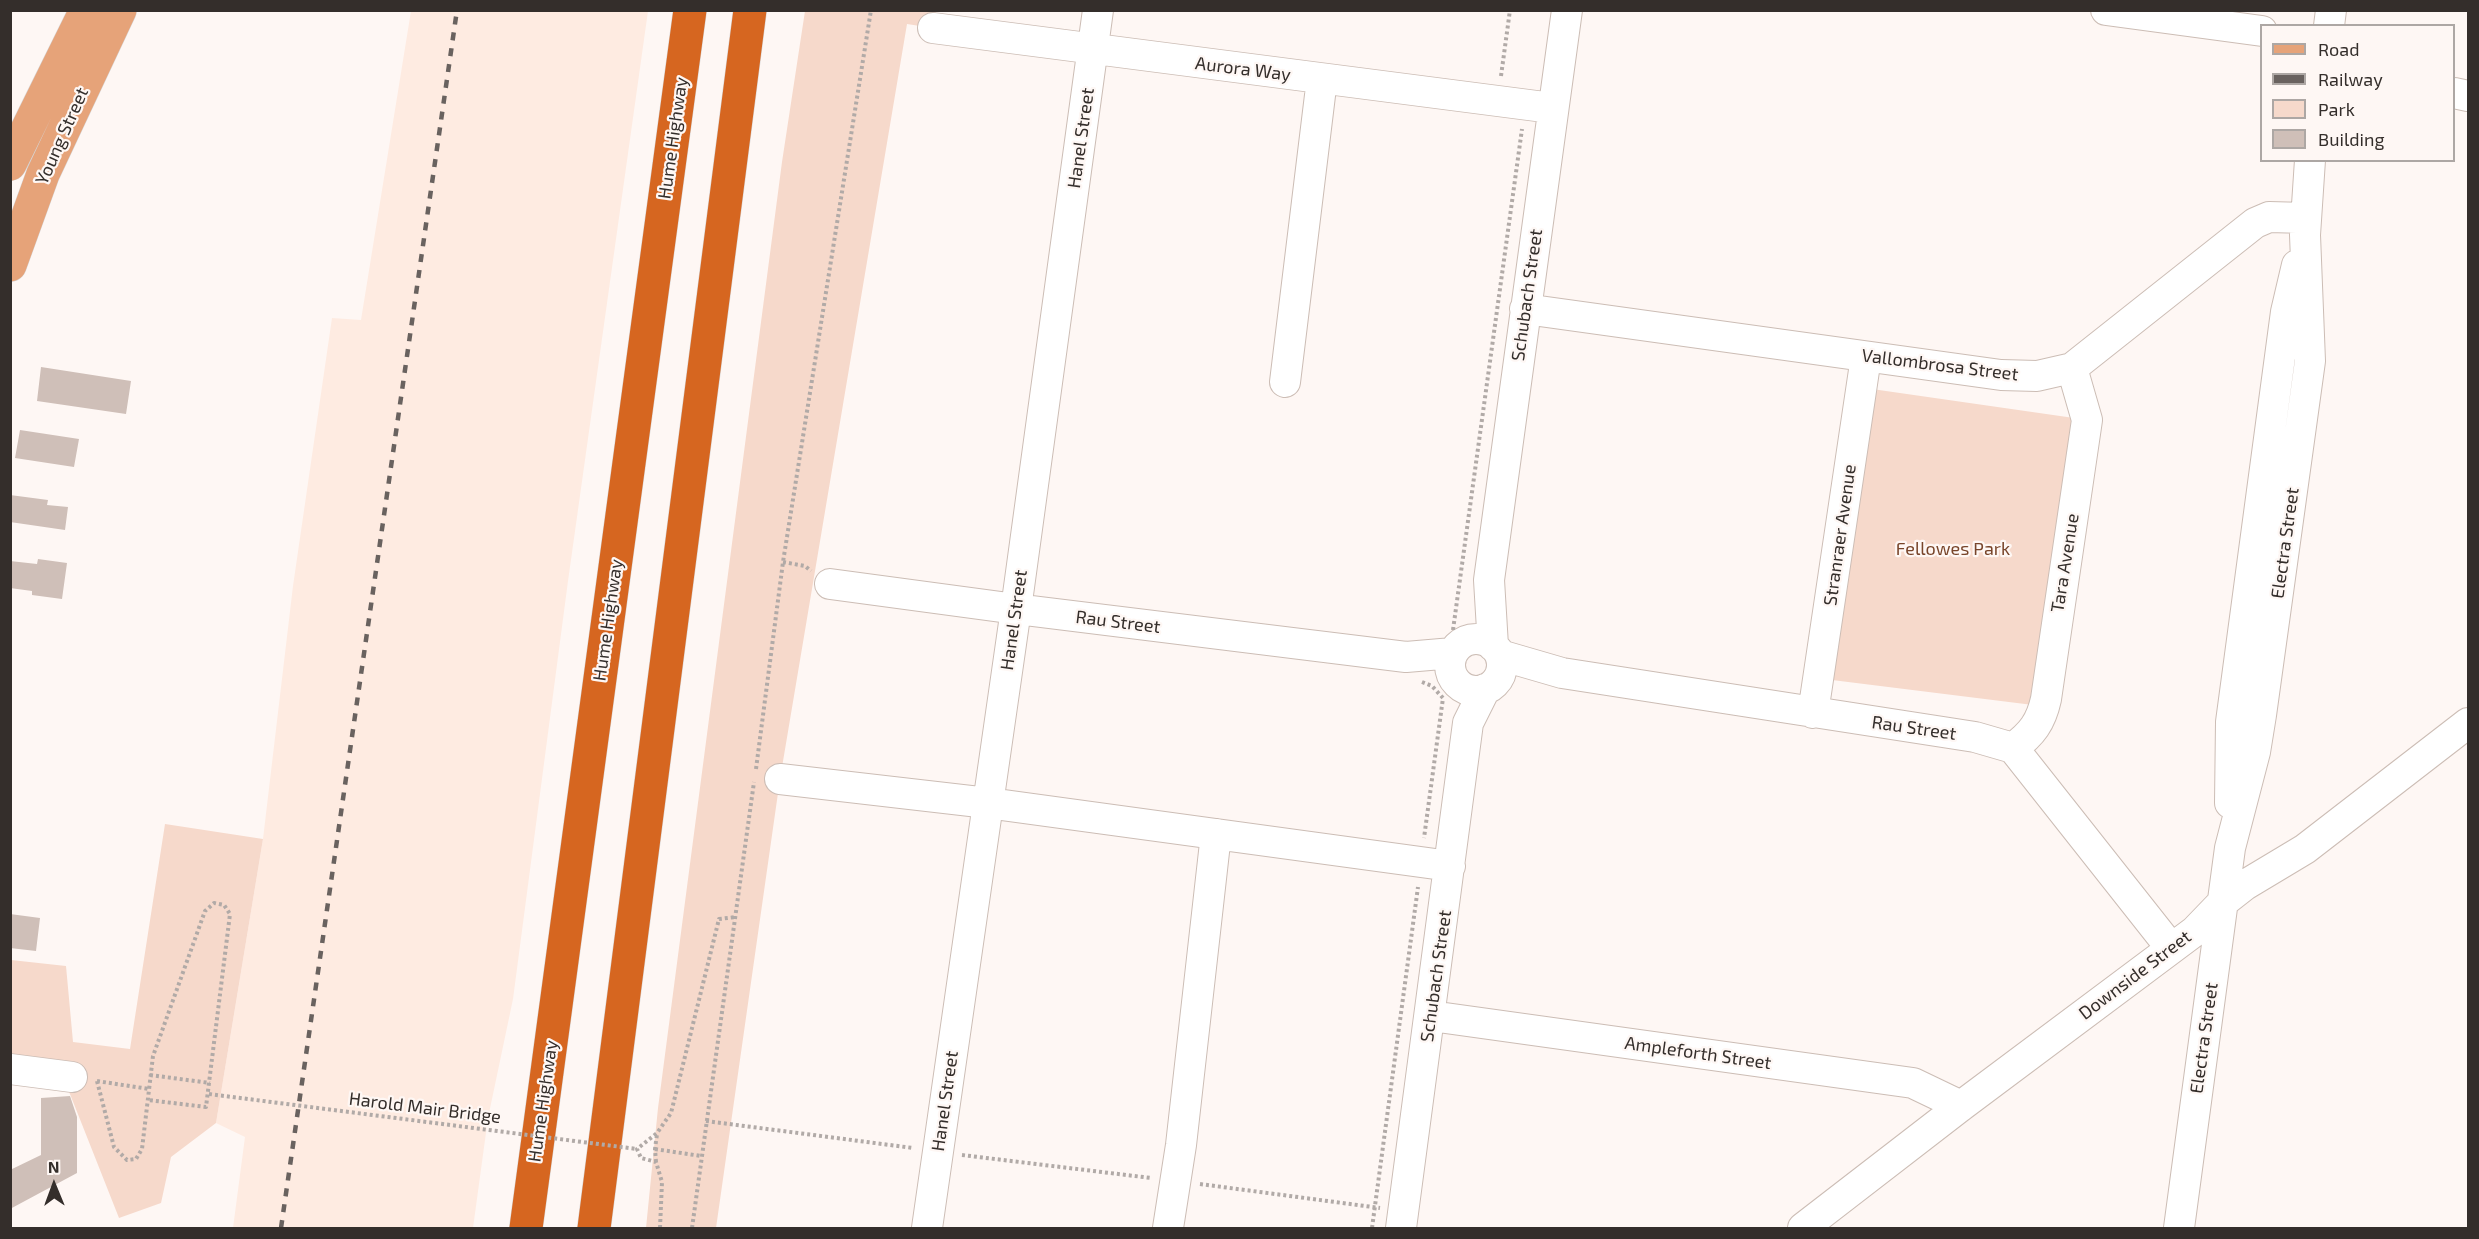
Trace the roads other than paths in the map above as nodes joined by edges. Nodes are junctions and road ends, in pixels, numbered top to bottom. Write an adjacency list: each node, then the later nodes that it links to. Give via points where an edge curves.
1 (86, 10): 16 (main road, Young Street)
2 (120, 10): 18 (main road, Young Street, via 43,174)
3 (683, 10): 14 (highway)
4 (690, 10): 14 (highway, Hume Highway)
5 (1098, 10): 11 (street, Hanel Street)
6 (1567, 10): 13 (street, Schubach Street)
7 (2106, 10): 10 (street)
8 (749, 20): 41 (highway)
9 (933, 28): 11 (street, Aurora Way)
10 (2260, 31)
11 (1093, 49): 12 (street, Aurora Way); 24 (street, Hanel Street)
12 (1322, 79): 13 (street, Aurora Way); 22 (street)
13 (1539, 107): 19 (street, Schubach Street)
14 (675, 126): 40 (highway, Hume Highway)
15 (2310, 162): 17 (street, Electra Street)
16 (10, 164)
17 (2305, 227): 21 (street, Vallombrosa Street, via 2269,217 2255,223); 33 (street, Electra Street, via 2310,361 2255,752 2230,848)
18 (10, 265)
19 (1525, 309): 20 (street, Vallombrosa Street); 25 (street, Schubach Street, via 1489,580)
20 (1866, 357): 21 (street, Vallombrosa Street, via 2001,375 2037,376); 26 (street, Stranraer Avenue)
21 (2072, 368): 28 (street, Tara Avenue, via 2087,420 2046,699 2037,727)
22 (1285, 382)
23 (830, 584): 24 (street, Rau Street)
24 (1016, 609): 25 (street, Rau Street, via 1410,669); 30 (street, Hanel Street)
25 (1472, 662): 26 (street, Rau Street); 32 (street, Schubach Street)
26 (1813, 713): 28 (street, Rau Street, via 1975,737)
27 (2469, 723): 33 (street, Downside Street, via 2305,849)
28 (2013, 748): 34 (street)
29 (780, 779): 30 (street)
30 (988, 803): 31 (street); 42 (street, Hanel Street)
31 (1216, 834): 32 (street); 43 (street)
32 (1450, 866): 35 (street, Schubach Street)
33 (2222, 903): 34 (street, Downside Street, via 2195,931); 45 (street, Electra Street)
34 (2171, 948): 38 (street, Downside Street)
35 (1431, 1016): 38 (street, Ampleforth Street, via 1913,1083); 39 (street, Schubach Street)
36 (10, 1069): 37 (street)
37 (84, 1079)
38 (1960, 1106): 44 (street, Downside Street)
39 (1393, 1216)
40 (526, 1228)
41 (594, 1228)
42 (927, 1228)
43 (1168, 1228)
44 (1803, 1228)
45 (2179, 1228)

